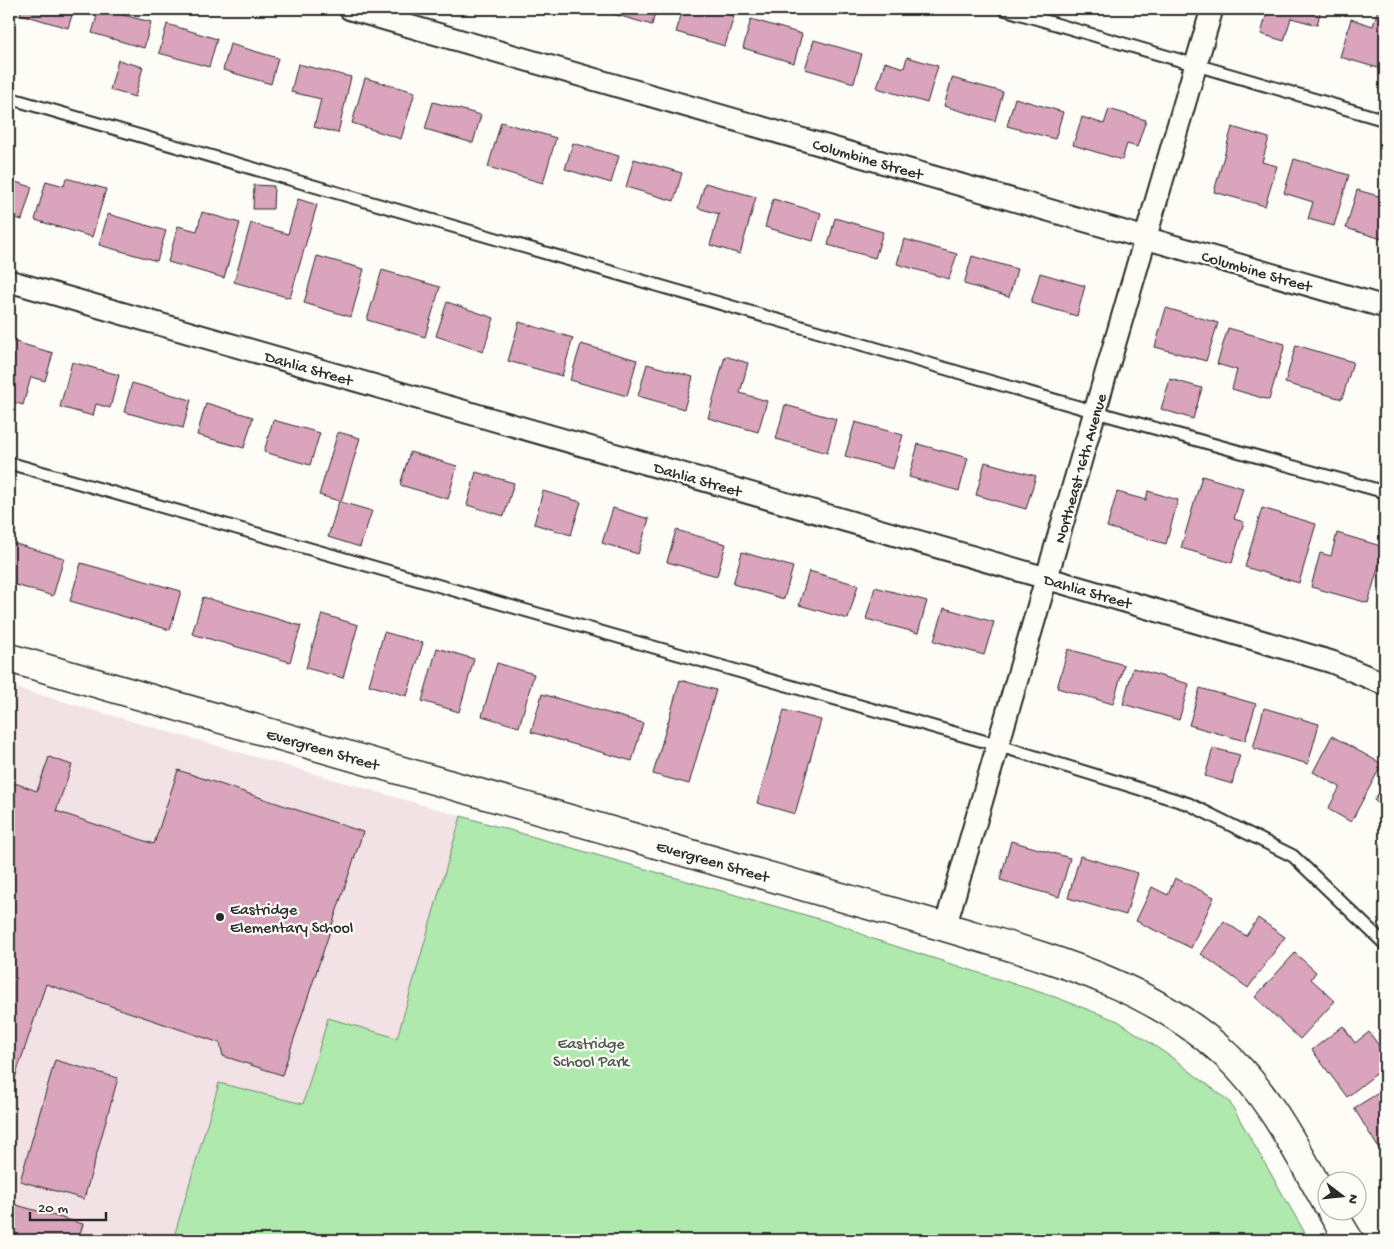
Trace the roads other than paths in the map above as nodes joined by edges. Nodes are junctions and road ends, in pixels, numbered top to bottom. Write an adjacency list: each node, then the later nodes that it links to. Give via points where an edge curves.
1 (350, 9): 7 (street, Columbine Street)
2 (1004, 9): 4 (lane)
3 (1212, 9): 4 (street, Northeast 16th Avenue)
4 (1196, 64): 6 (lane); 7 (street, Northeast 16th Avenue)
5 (9, 98): 10 (lane)
6 (1385, 120)
7 (1147, 238): 9 (street, Columbine Street); 10 (street, Northeast 16th Avenue)
8 (9, 281): 13 (street, Dahlia Street)
9 (1385, 307)
10 (1096, 412): 12 (lane); 13 (street, Northeast 16th Avenue)
11 (9, 463): 16 (lane)
12 (1385, 492)
13 (1046, 578): 15 (street, Dahlia Street, via 1332,662); 16 (street, Northeast 16th Avenue)
14 (9, 658): 17 (street, Evergreen Street)
15 (1385, 684)
16 (997, 744): 17 (street, Northeast 16th Avenue); 18 (lane, via 1188,804 1294,856)
17 (945, 927): 19 (street, Evergreen Street, via 1080,969 1137,994 1186,1022 1226,1056 1256,1088 1287,1133)
18 (1385, 944)
19 (1316, 1184)
20 (1338, 1222): 21 (street)
21 (1348, 1240)

